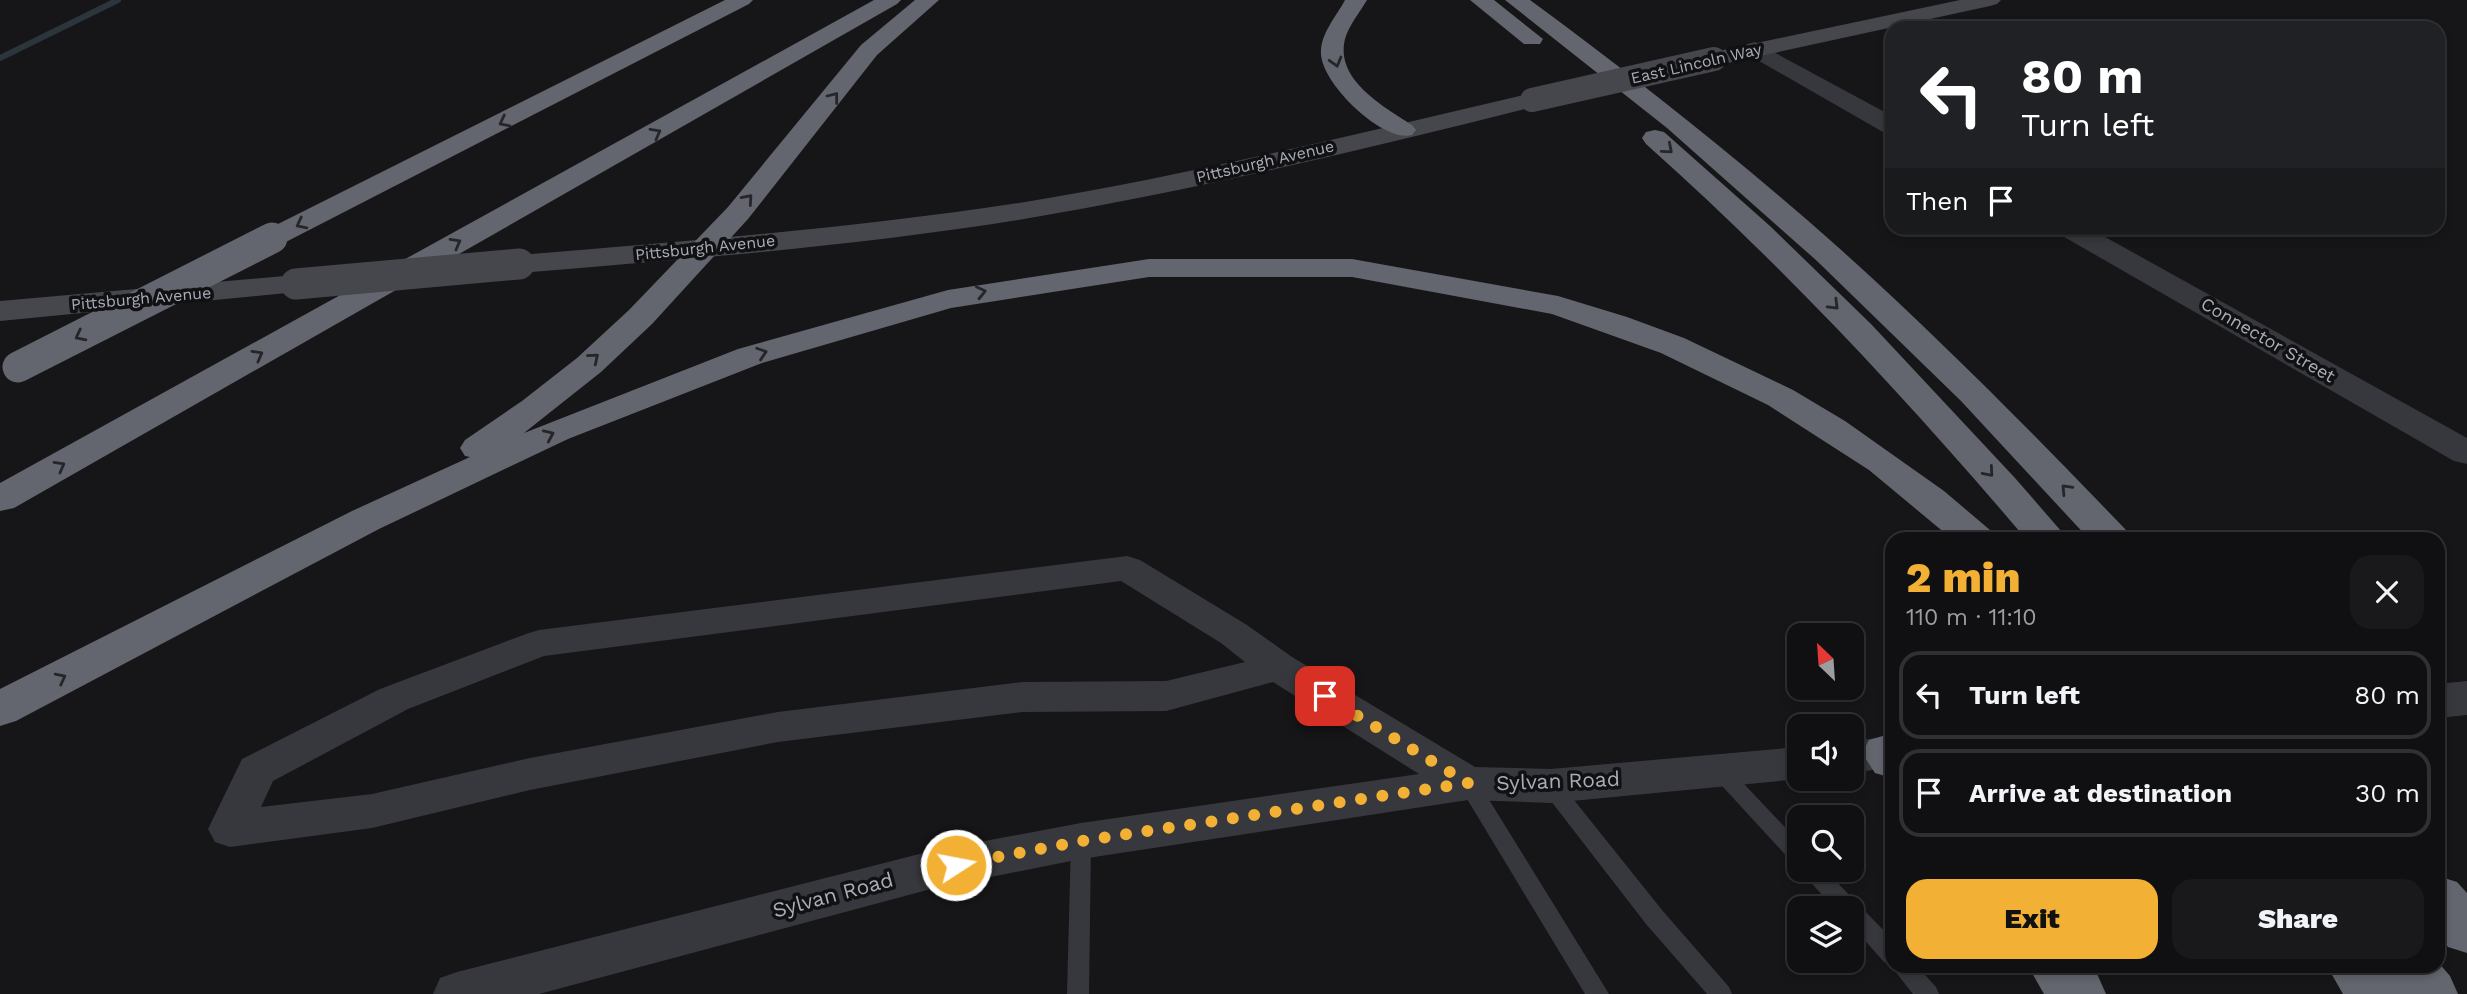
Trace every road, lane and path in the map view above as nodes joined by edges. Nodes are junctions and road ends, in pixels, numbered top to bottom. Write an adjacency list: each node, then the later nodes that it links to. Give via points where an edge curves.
1 (720, 0): 13 (highway)
2 (742, 0): 13 (highway)
3 (890, 0): 22 (highway, one-way to 3)
4 (928, 0): 17 (highway, one-way to 4, via 869,50)
5 (1356, 0): 15 (highway, one-way to 15, via 1335,36 1335,65 1351,90)
6 (1481, 0): 24 (highway, one-way to 24, via 1624,112 1770,242 1909,383)
7 (1516, 0): 19 (highway, via 1684,127)
8 (1550, 0): 19 (highway, via 1609,56 1859,261)
9 (1990, 0): 10 (main road, East Lincoln Way)
10 (1891, 21)
11 (1885, 22): 12 (main road, East Lincoln Way)
12 (1755, 50): 14 (street); 15 (main road, East Lincoln Way, bridge)
13 (565, 91): 20 (highway, one-way to 20, bridge)
14 (1885, 123)
15 (1403, 130): 17 (main road, Pittsburgh Avenue, via 1148,188 1036,208)
16 (2081, 235): 21 (street, Connector Street)
17 (706, 248): 18 (main road, Pittsburgh Avenue, bridge); 26 (highway, one-way to 17, via 486,442 600,354)
18 (0, 311)
19 (1927, 346): 25 (highway, one-way to 19)
20 (9, 372)
21 (2467, 453)
22 (0, 499)
23 (1968, 532): 26 (highway, one-way to 23, via 485,462 756,355 908,310 1023,283 1090,272 1218,262 1401,272 1531,298 1633,330 1756,383 1833,427)
24 (2042, 532)
25 (2105, 532)
26 (227, 591): 28 (highway, one-way to 26)
27 (1278, 667): 27 (street, via 1127,568 539,643 394,699 257,770 230,829 372,810 530,774 778,727 1023,697 1166,696); 31 (street)
28 (0, 709)
29 (1787, 763): 30 (street, Sylvan Road)
30 (1720, 771): 32 (street, Sylvan Road); 34 (lane)
31 (1468, 783): 32 (street, Sylvan Road); 33 (street, Sylvan Road); 47 (lane)
32 (1550, 786): 48 (lane)
33 (1081, 841): 45 (street, Sylvan Road, via 931,870); 46 (lane)
34 (1787, 843)
35 (1823, 882): 36 (lane)
36 (1837, 896)
37 (2445, 906): 39 (highway)
38 (1864, 925): 40 (lane)
39 (2467, 930)
40 (1885, 947)
41 (1908, 973): 49 (lane)
42 (2061, 973): 50 (highway)
43 (2360, 973): 51 (highway)
44 (2413, 973): 52 (highway)
45 (457, 994)
46 (1078, 994)
47 (1598, 994)
48 (1721, 994)
49 (1928, 994)
50 (2078, 994)
51 (2378, 994)
52 (2430, 994)

